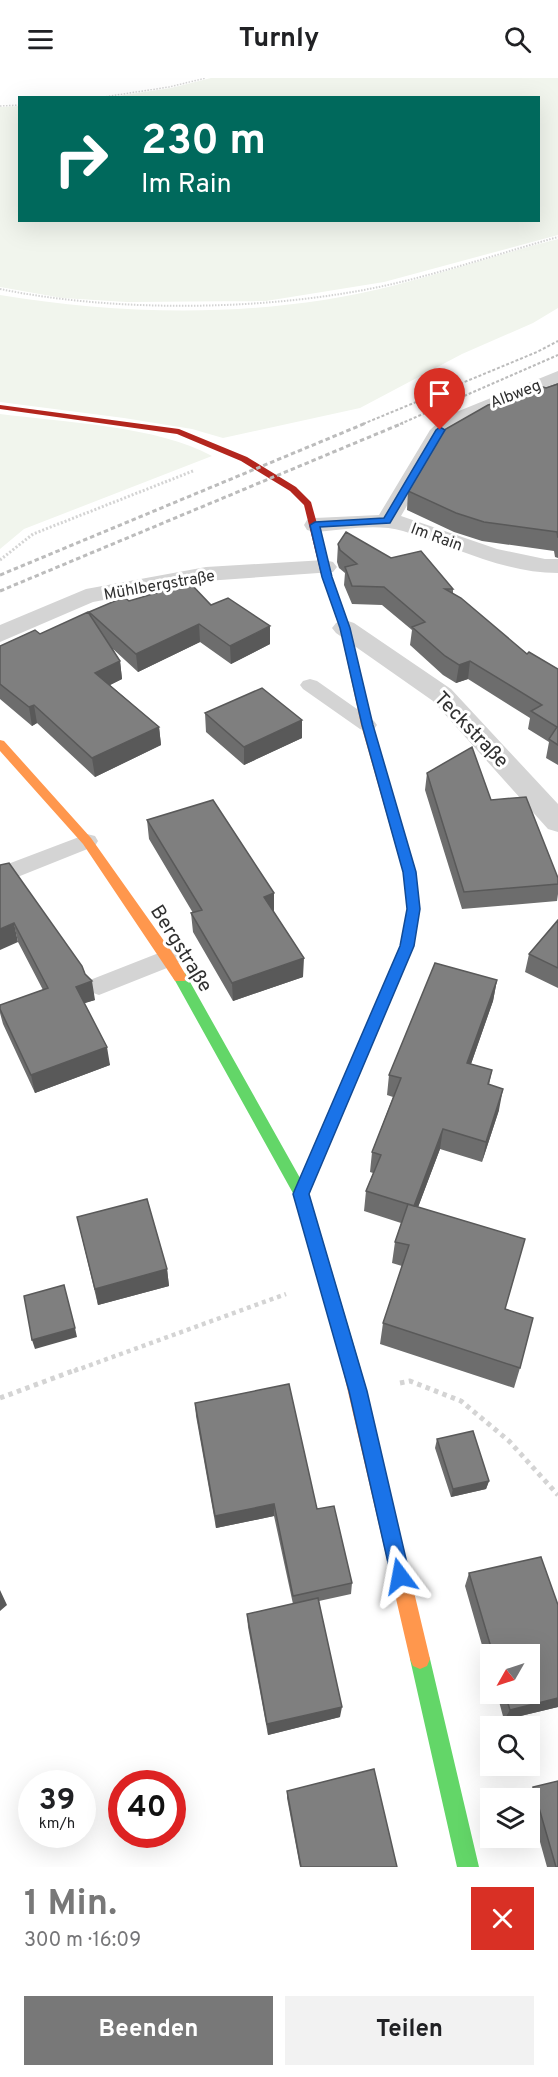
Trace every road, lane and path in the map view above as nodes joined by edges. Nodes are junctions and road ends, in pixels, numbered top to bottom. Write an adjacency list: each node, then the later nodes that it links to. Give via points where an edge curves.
1 (206, 78): 2 (path)
2 (109, 96)
3 (0, 105): 4 (path)
4 (18, 105)
5 (558, 237): 6 (path, via 389,285 268,304 126,304 60,300)
6 (0, 289)
7 (558, 377): 10 (street, Albweg, via 451,421 440,430)
8 (0, 407): 9 (street, via 179,432)
9 (244, 459): 11 (street, via 293,489 308,504); 12 (path, via 200,468 72,517 33,534)
10 (387, 521): 11 (street, Im Rain); 13 (street, Im Rain, via 425,530 491,555)
11 (315, 525): 14 (street)
12 (0, 560)
13 (558, 566)
14 (325, 567): 15 (street); 16 (street, Mühlbergstraße, via 206,574 86,596)
15 (345, 628): 18 (street); 20 (street, Teckstraße, via 442,694)
16 (0, 634)
17 (310, 685): 18 (lane)
18 (367, 725): 25 (street, via 409,872 414,909 407,946)
19 (0, 744): 21 (street, Bergstraße)
20 (558, 822)
21 (87, 841): 22 (lane); 23 (street, Bergstraße)
22 (0, 876)
23 (169, 958): 24 (lane); 25 (street, Bergstraße)
24 (99, 986)
25 (301, 1194): 26 (street, Bergstraße)
26 (326, 1279): 27 (street, Bergstraße); 28 (path)
27 (358, 1391): 29 (path, via 410,1381 461,1401 509,1441); 30 (street, Bergstraße)
28 (0, 1398)
29 (558, 1495)
30 (468, 1867)

